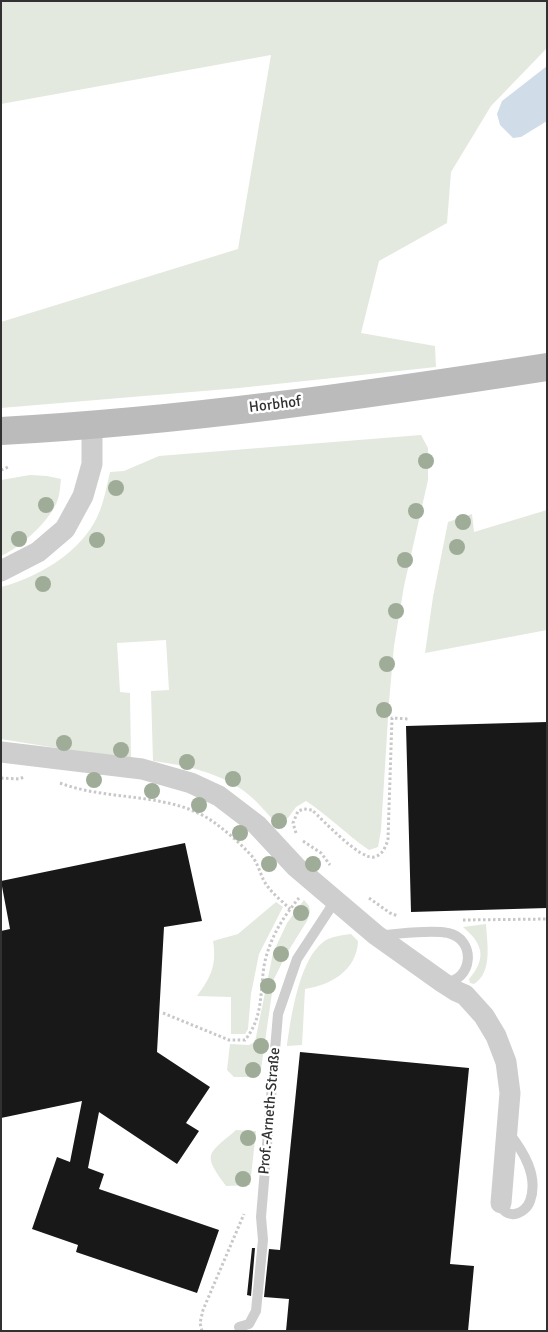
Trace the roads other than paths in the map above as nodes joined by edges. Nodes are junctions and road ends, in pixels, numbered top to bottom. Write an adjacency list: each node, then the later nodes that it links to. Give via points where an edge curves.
1 (547, 367): 2 (main road, Horbhof, via 364,395)
2 (92, 424): 3 (main road, Horbhof); 4 (street, via 92,464 83,496 65,529 38,552)
3 (1, 431)
4 (1, 571)
5 (1, 752): 6 (street, via 142,769 191,783 219,796 257,825)
6 (335, 901): 7 (street); 11 (lane, Prof.-Arneth-Straße, via 297,959 278,1014 256,1310 249,1324)
7 (376, 935): 8 (street); 8 (lane, via 434,932 460,938 467,948 469,960 464,972 452,982)
8 (442, 982): 9 (street, via 465,995 496,1036 506,1062 509,1085)
9 (507, 1130): 10 (street); 10 (lane, via 525,1156 532,1190 530,1201 514,1215 506,1214)
10 (501, 1203)
11 (239, 1327)

